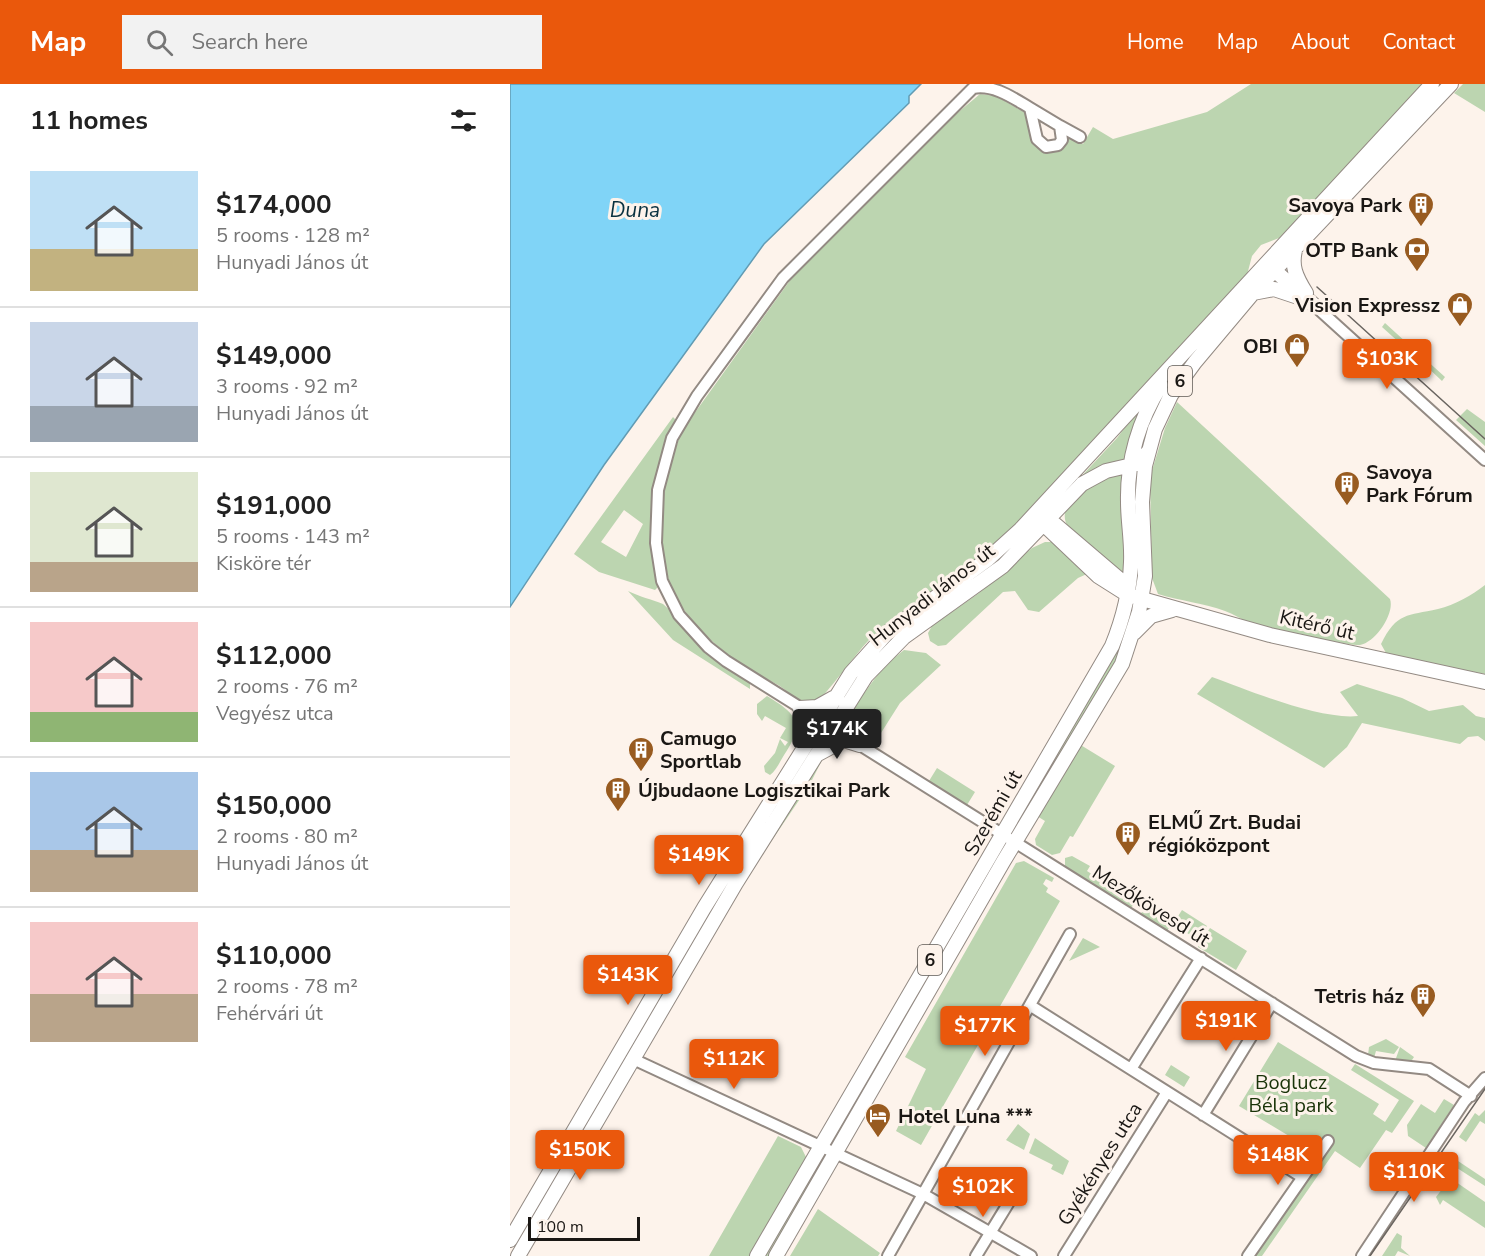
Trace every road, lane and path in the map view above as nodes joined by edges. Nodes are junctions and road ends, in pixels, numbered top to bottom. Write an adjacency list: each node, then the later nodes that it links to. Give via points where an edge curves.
1 (1432, 84): 8 (main road, Hunyadi János út / 6)
2 (1451, 84): 7 (main road, 6)
3 (982, 85): 4 (street); 26 (street, Mezőkövesd út, via 973,88 788,273 697,396 672,438 661,472 656,523 658,567 679,615 708,647)
4 (1030, 108): 5 (street); 5 (street, via 1037,139 1046,147 1062,140)
5 (1060, 126): 6 (street)
6 (1080, 137)
7 (1296, 247): 9 (main road, 6); 11 (main road, via 1294,270)
8 (1259, 270): 9 (main road); 12 (main road, Hunyadi János út / 6)
9 (1274, 270): 10 (main road, 6); 11 (main road)
10 (1253, 293): 11 (main road, via 1284,290); 13 (main road, 6, via 1182,378 1162,413)
11 (1314, 305): 14 (street)
12 (1176, 363): 15 (main road, Szerémi út / 6, via 1146,413); 16 (main road, Hunyadi János út)
13 (1148, 452): 15 (main road, Hunyadi János út); 21 (main road, Szerémi út / 6, via 1142,488)
14 (1485, 460)
15 (1130, 467): 17 (main road, Hunyadi János út, via 1095,476 1082,484); 20 (main road, Szerémi út / 6)
16 (1036, 513): 17 (main road, Kitérő út); 25 (main road, Hunyadi János út, via 988,559 878,641)
17 (1047, 522): 18 (main road, Kitérő út); 19 (main road, Hunyadi János út); 20 (main road, Kitérő út)
18 (1062, 542): 19 (main road, via 1044,539); 20 (main road, Kitérő út, via 1098,576)
19 (1024, 546): 25 (main road, Hunyadi János út, via 982,583 904,637)
20 (1128, 591): 21 (main road, Kitérő út); 30 (main road, Szerémi út / 6, via 1104,664)
21 (1142, 597): 22 (main road, Kitérő út); 23 (main road, Szerémi út / 6)
22 (1178, 609): 23 (main road, via 1151,616); 24 (main road, Kitérő út, via 1270,635)
23 (1133, 635): 30 (main road, Szerémi út / 6, via 1122,664)
24 (1485, 682)
25 (840, 700): 26 (main road); 27 (main road, Hunyadi János út); 28 (main road, via 849,731)
26 (800, 708): 27 (street, Mezőkövesd út); 29 (main road)
27 (826, 724): 28 (street, Mezőkövesd út); 29 (main road, Hunyadi János út)
28 (860, 745): 29 (main road, via 844,740); 30 (street, Mezőkövesd út)
29 (807, 753): 31 (main road, Hunyadi János út); 32 (main road, Hunyadi János út)
30 (1009, 839): 34 (street, Mezőkövesd út); 48 (main road, Szerémi út / 6); 49 (main road, Szerémi út / 6)
31 (704, 908): 32 (main road); 37 (main road, Hunyadi János út)
32 (717, 915): 38 (main road, Hunyadi János út)
33 (1070, 934): 36 (street)
34 (1201, 958): 35 (street, Mezőkövesd út); 39 (street)
35 (1272, 1004): 42 (street, Mezőkövesd út, via 1361,1059 1430,1069); 45 (street)
36 (1031, 1005): 39 (street); 51 (street)
37 (620, 1052): 38 (main road); 44 (main road, Hunyadi János út)
38 (633, 1059): 43 (main road, Hunyadi János út); 48 (street)
39 (1131, 1069): 41 (street)
40 (1485, 1078): 42 (street)
41 (1167, 1092): 45 (street); 63 (street, Gyékényes utca)
42 (1471, 1095): 65 (street)
43 (607, 1103): 44 (main road); 46 (main road, Hunyadi János út)
44 (585, 1111): 46 (main road, via 589,1122); 53 (main road, Hunyadi János út)
45 (1203, 1115): 50 (street)
46 (586, 1139): 54 (main road, Hunyadi János út)
47 (1328, 1141): 50 (street)
48 (822, 1147): 49 (street); 58 (main road, Szerémi út / 6)
49 (837, 1154): 51 (street); 59 (main road, Szerémi út / 6)
50 (1302, 1177): 64 (street)
51 (923, 1194): 55 (street); 60 (street)
52 (1014, 1194): 55 (street)
53 (533, 1200): 54 (main road); 56 (main road, Hunyadi János út)
54 (546, 1207): 57 (main road, Hunyadi János út)
55 (990, 1233): 61 (street); 62 (street)
56 (510, 1240)
57 (518, 1256)
58 (757, 1256)
59 (776, 1256)
60 (888, 1256)
61 (976, 1256)
62 (1031, 1256)
63 (1064, 1256)
64 (1248, 1256)
65 (1362, 1256)

